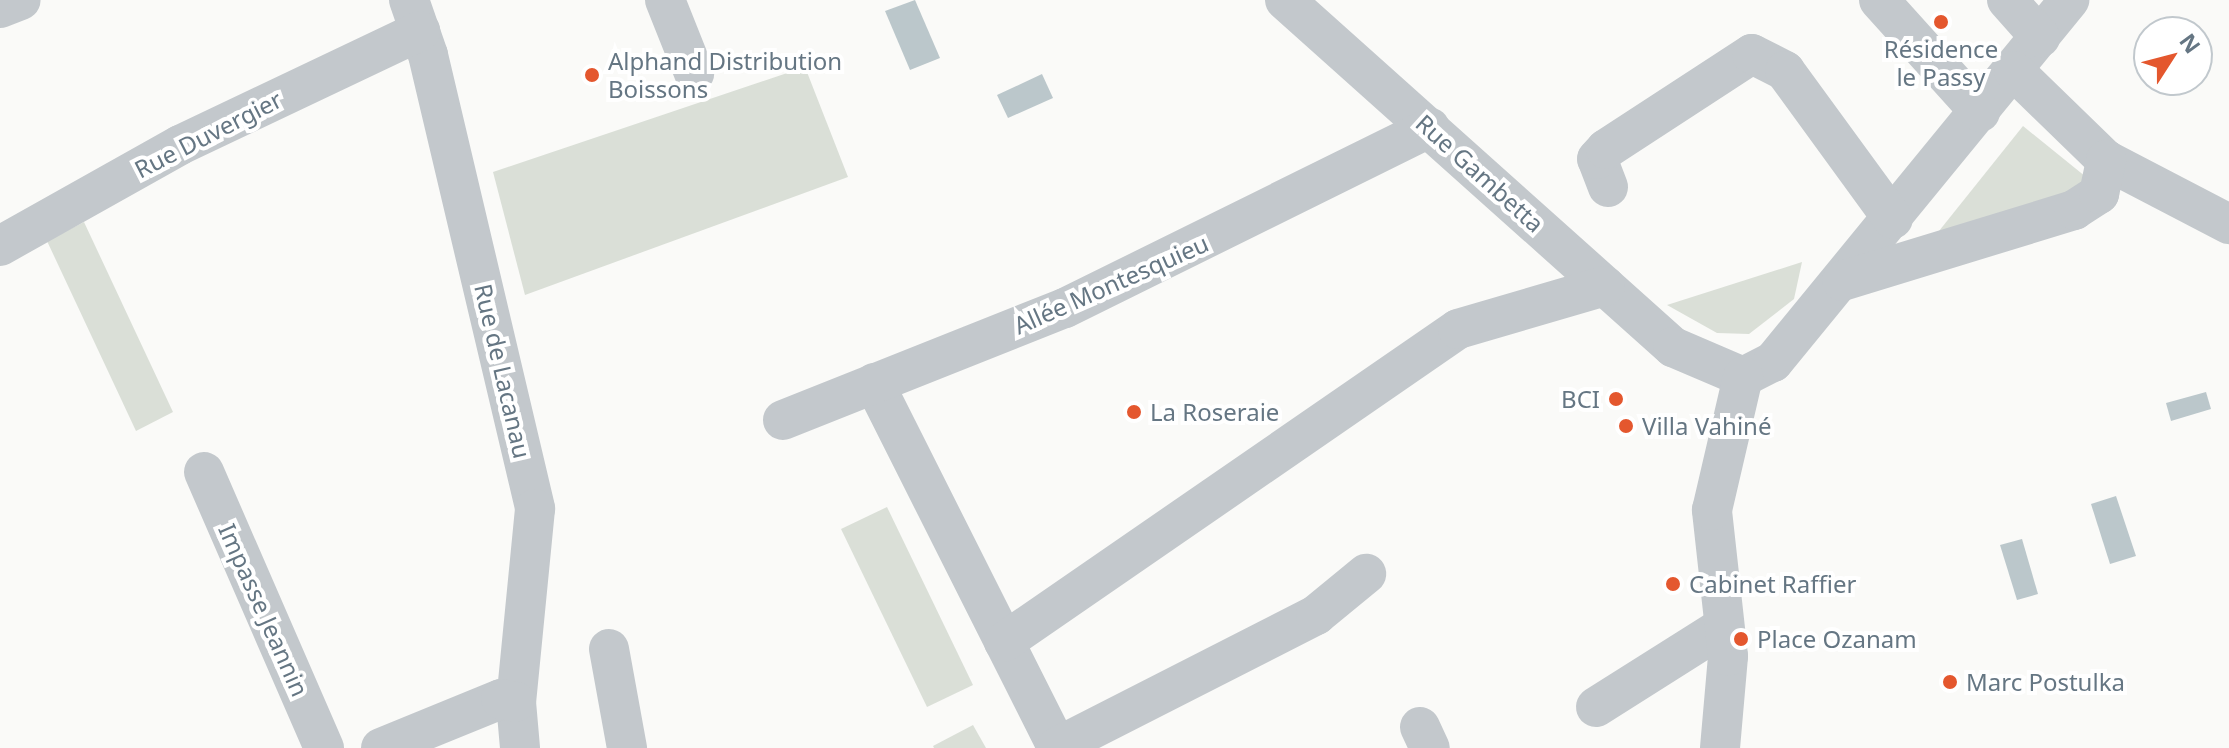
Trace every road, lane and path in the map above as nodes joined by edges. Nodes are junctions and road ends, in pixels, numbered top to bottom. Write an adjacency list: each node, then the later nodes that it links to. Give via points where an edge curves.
1 (21, 0): 7 (street)
2 (665, 0): 11 (street)
3 (1285, 0): 13 (street, Rue Gambetta)
4 (1879, 0): 12 (street)
5 (2007, 0): 9 (street)
6 (2069, 0): 9 (street)
7 (0, 8)
8 (414, 16): 18 (street, Rue Duvergier); 29 (street, Rue de Lacanau, via 535,509)
9 (2040, 37): 10 (street)
10 (2014, 71): 12 (street); 14 (street)
11 (694, 73)
12 (1980, 112): 16 (street)
13 (1430, 128): 20 (street, Rue Gambetta); 22 (street, Allée Montesquieu, via 1419,140 1065,308)
14 (2106, 160): 17 (street); 19 (street, via 2099,194 2074,210)
15 (1608, 187): 16 (street, via 1597,159 1606,149 1752,54 1785,71)
16 (1893, 219): 19 (street)
17 (2229, 224)
18 (0, 246)
19 (1842, 281): 21 (street, via 1773,362)
20 (1605, 286): 21 (street, Rue Gambetta, via 1673,347); 27 (street, via 1458,329)
21 (1743, 377): 26 (street, via 1712,510)
22 (874, 383): 23 (street, Allée Montesquieu); 27 (street)
23 (783, 420)
24 (204, 472): 31 (street, Impasse Jeannin)
25 (1366, 574): 27 (street, via 1316,615 1057,747)
26 (1724, 626): 30 (street); 35 (street, via 1727,726)
27 (1004, 642)
28 (609, 649): 34 (street)
29 (516, 702): 32 (street, via 501,699); 33 (street, Rue de Lacanau)
30 (1596, 707)
31 (324, 748)
32 (381, 748)
33 (520, 748)
34 (627, 748)
35 (1720, 748)

